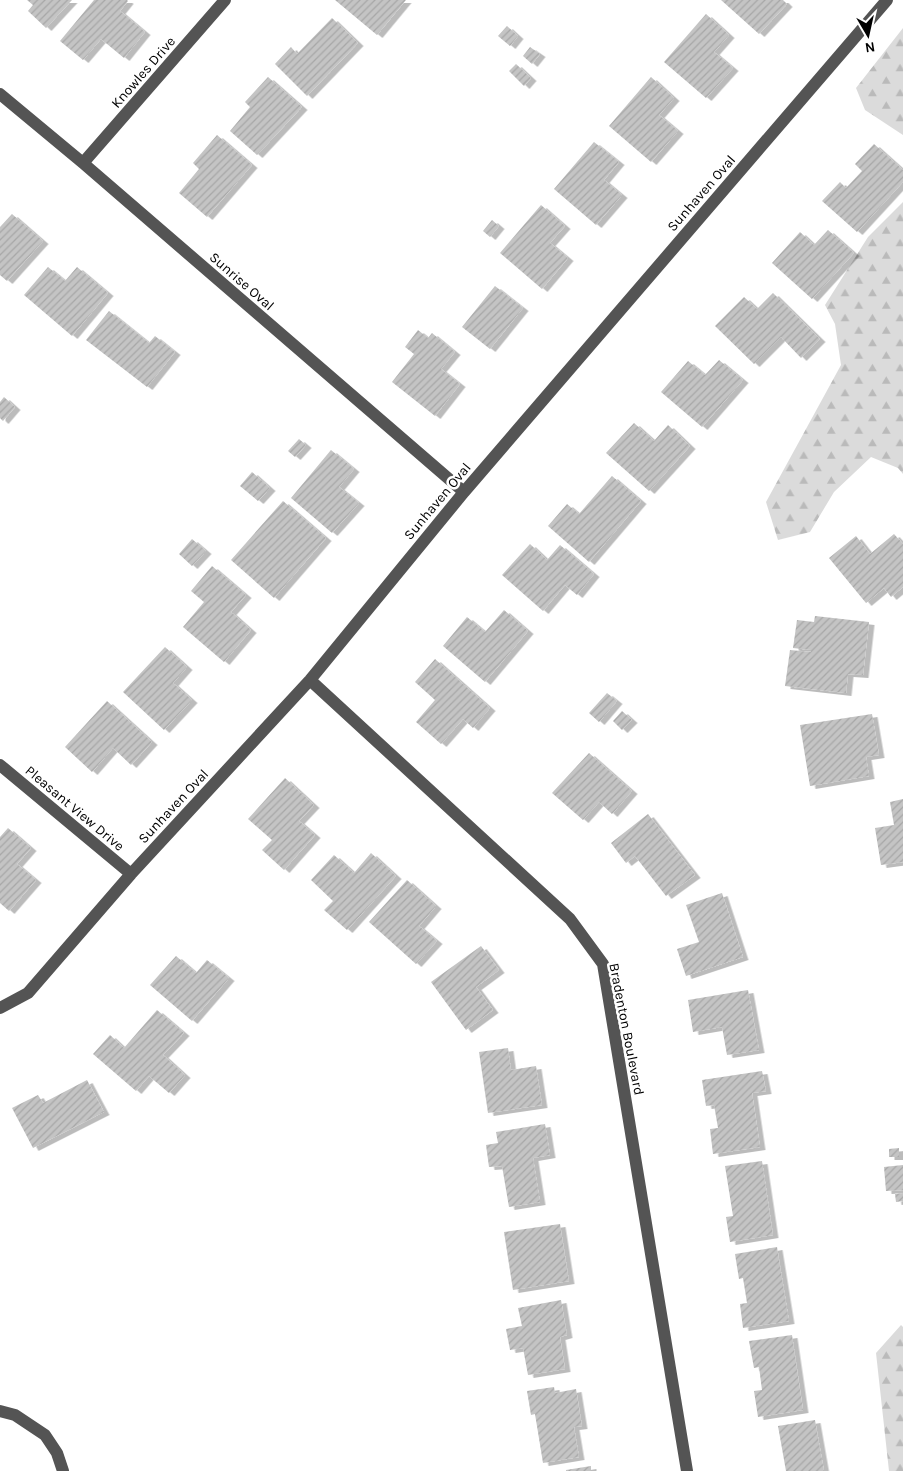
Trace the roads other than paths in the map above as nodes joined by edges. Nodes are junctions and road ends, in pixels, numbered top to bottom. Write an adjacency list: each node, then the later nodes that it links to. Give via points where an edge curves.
1 (224, 0): 4 (street, Knowles Drive)
2 (888, 0): 5 (street, Sunhaven Oval)
3 (0, 94): 4 (street, Sunrise Oval)
4 (83, 163): 5 (street, Sunrise Oval)
5 (464, 492): 6 (street, Sunhaven Oval)
6 (310, 680): 8 (street, Sunhaven Oval); 12 (street, Bradenton Boulevard, via 570,919 602,964)
7 (0, 765): 8 (street, Pleasant View Drive)
8 (131, 874): 9 (street, Sunhaven Oval, via 28,993)
9 (0, 1008)
10 (0, 1412): 11 (street, via 15,1415 45,1435 57,1453)
11 (63, 1471)
12 (687, 1471)

